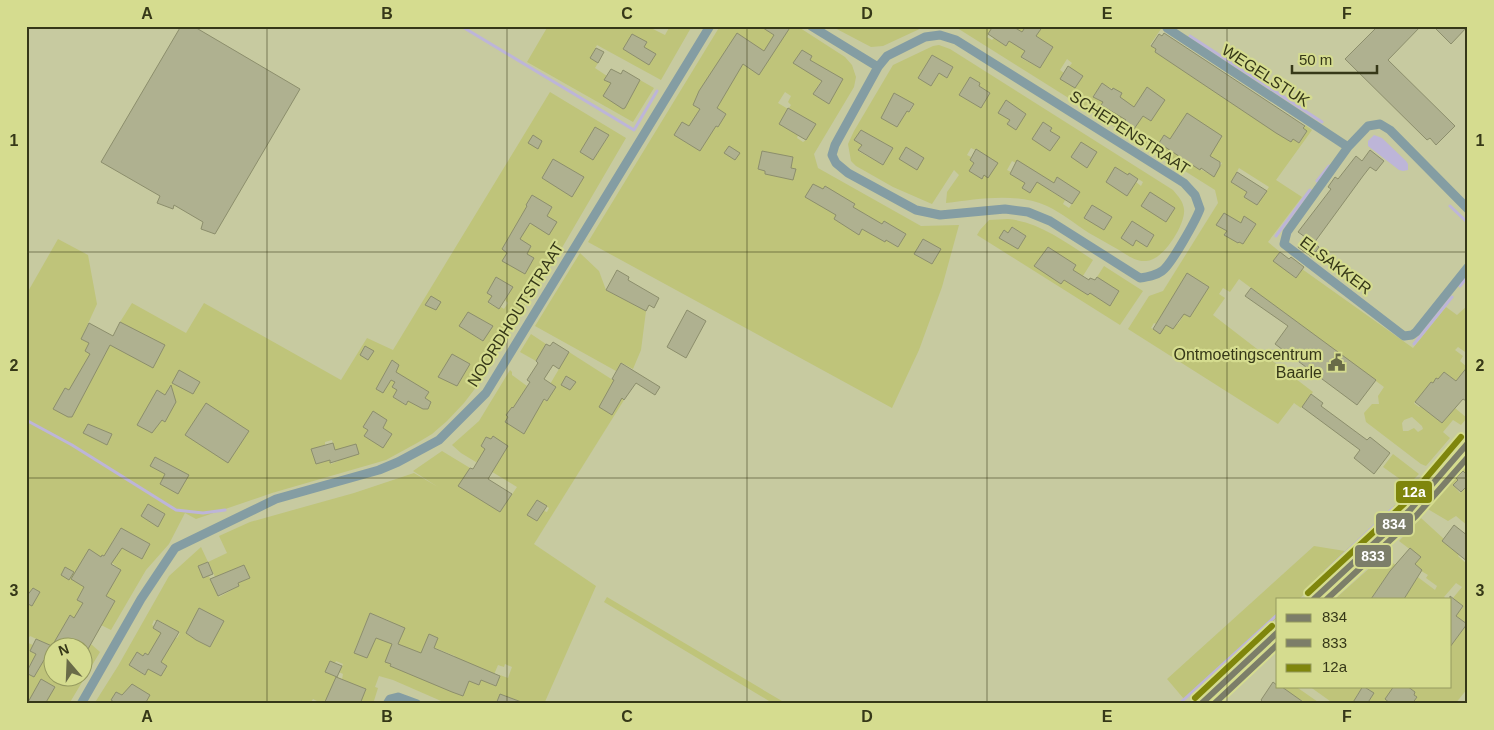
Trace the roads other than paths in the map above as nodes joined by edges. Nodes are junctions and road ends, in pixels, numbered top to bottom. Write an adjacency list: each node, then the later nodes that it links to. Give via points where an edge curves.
1 (710, 26): 11 (street, NOORDHOUTSTRAAT, via 486,393 439,440 398,462 276,499 175,548 141,599)
2 (811, 26): 4 (street)
3 (1167, 28): 5 (street, WEGELSTUK)
4 (878, 67): 4 (street, SCHEPENSTRAAT, via 887,56 925,37 940,35 956,40 1184,183 1200,208 1196,220 1164,270 1151,277 1140,278 1050,221 1028,212 1005,209 940,215 916,210 848,173 832,155 834,145)
5 (1348, 147): 6 (street, ELSAKKER, via 1368,126 1380,124 1390,130); 7 (street, ELSAKKER, via 1287,232 1284,244 1404,336 1416,332)
6 (1468, 209)
7 (1468, 267)
8 (1468, 443): 9 (main road, via 1410,510)
9 (1315, 598)
10 (1276, 634): 14 (main road)
11 (81, 704)
12 (387, 704): 13 (street, via 390,699 398,697)
13 (417, 704)
14 (1201, 704)

